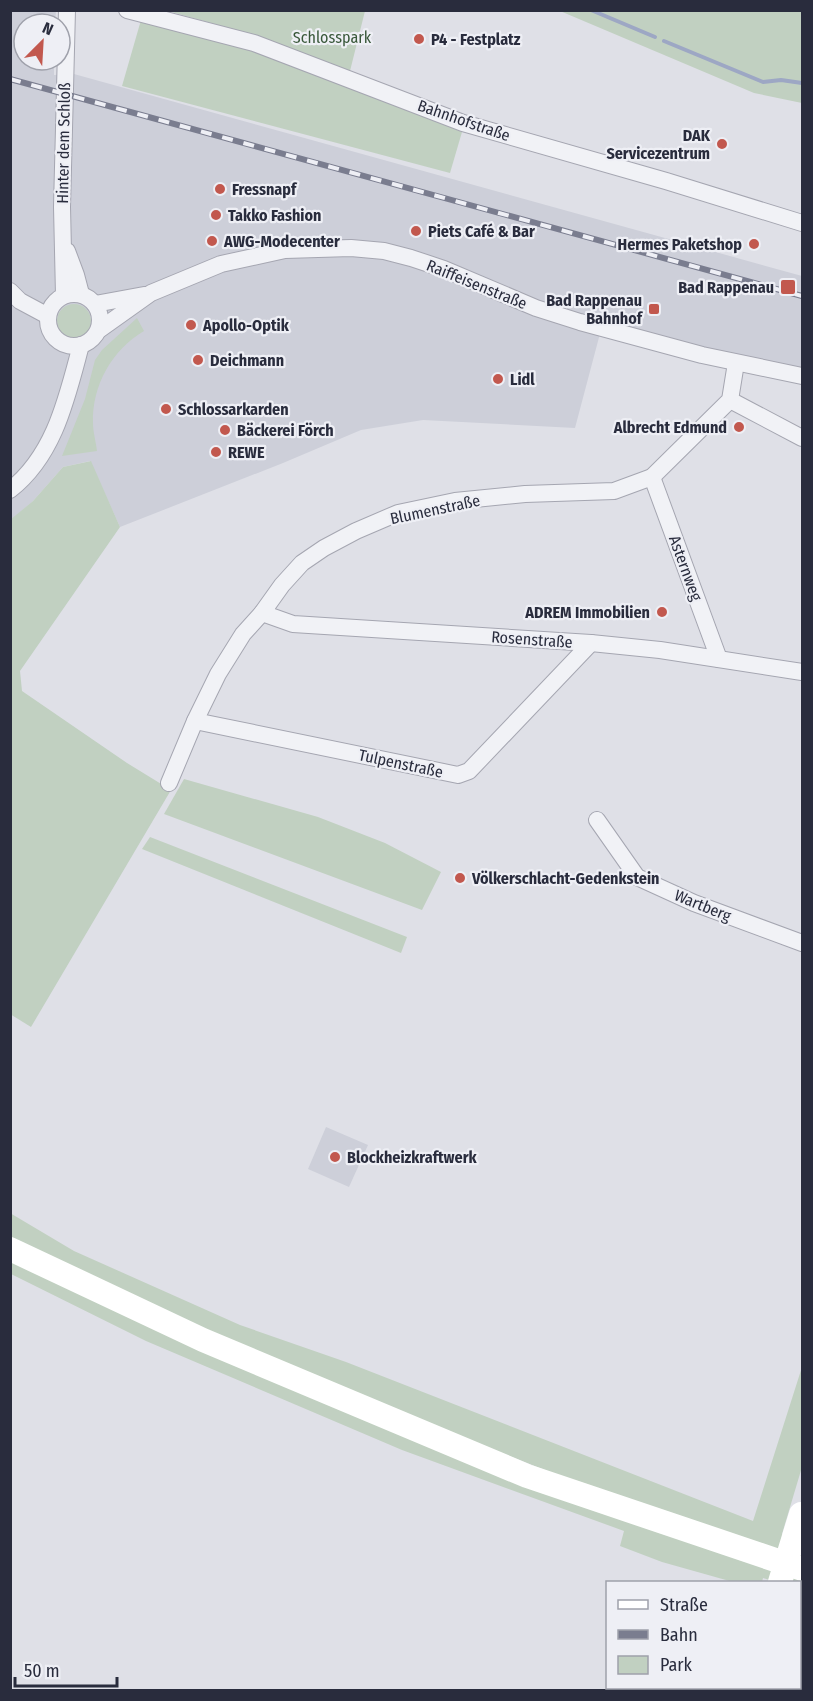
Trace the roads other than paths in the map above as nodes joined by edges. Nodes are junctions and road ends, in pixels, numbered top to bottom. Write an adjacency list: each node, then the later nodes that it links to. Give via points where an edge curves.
1 (67, 10): 6 (street, Hinter dem Schloß, via 63,239)
2 (127, 10): 3 (street, Bahnhofstraße, via 254,43 463,123)
3 (802, 223)
4 (10, 291): 7 (street)
5 (151, 293): 6 (street, Raiffeisenstraße); 8 (street, Raiffeisenstraße); 11 (street, Raiffeisenstraße, via 221,264 285,250 384,251 444,269 547,311)
6 (80, 298): 7 (street, via 53,304); 8 (street, via 100,316)
7 (48, 316): 9 (street, via 51,332)
8 (99, 330): 10 (street, Raiffeisenstraße)
9 (63, 344): 10 (street); 13 (street)
10 (81, 345): 13 (street)
11 (736, 363): 12 (street, Raiffeisenstraße); 14 (street)
12 (802, 376)
13 (67, 397): 17 (street, via 53,435 36,465)
14 (730, 400): 15 (street); 16 (street, Blumenstraße)
15 (802, 438)
16 (652, 477): 18 (street, Blumenstraße, via 614,491 455,501 398,513 356,531 302,563); 20 (street, Asternweg)
17 (10, 490)
18 (262, 613): 19 (street, Rosenstraße, via 293,624); 22 (street, Blumenstraße, via 243,634 218,674)
19 (591, 643): 20 (street, Rosenstraße); 22 (street, Tulpenstraße, via 469,771 458,775)
20 (719, 659): 21 (street, Rosenstraße)
21 (802, 672)
22 (195, 721): 23 (street, Blumenstraße)
23 (169, 783)
24 (597, 820): 25 (street, Wartberg, via 638,877 694,903)
25 (802, 943)
26 (10, 1249): 28 (main road, via 203,1340 527,1476)
27 (802, 1511): 28 (main road, bridge)
28 (788, 1571)

